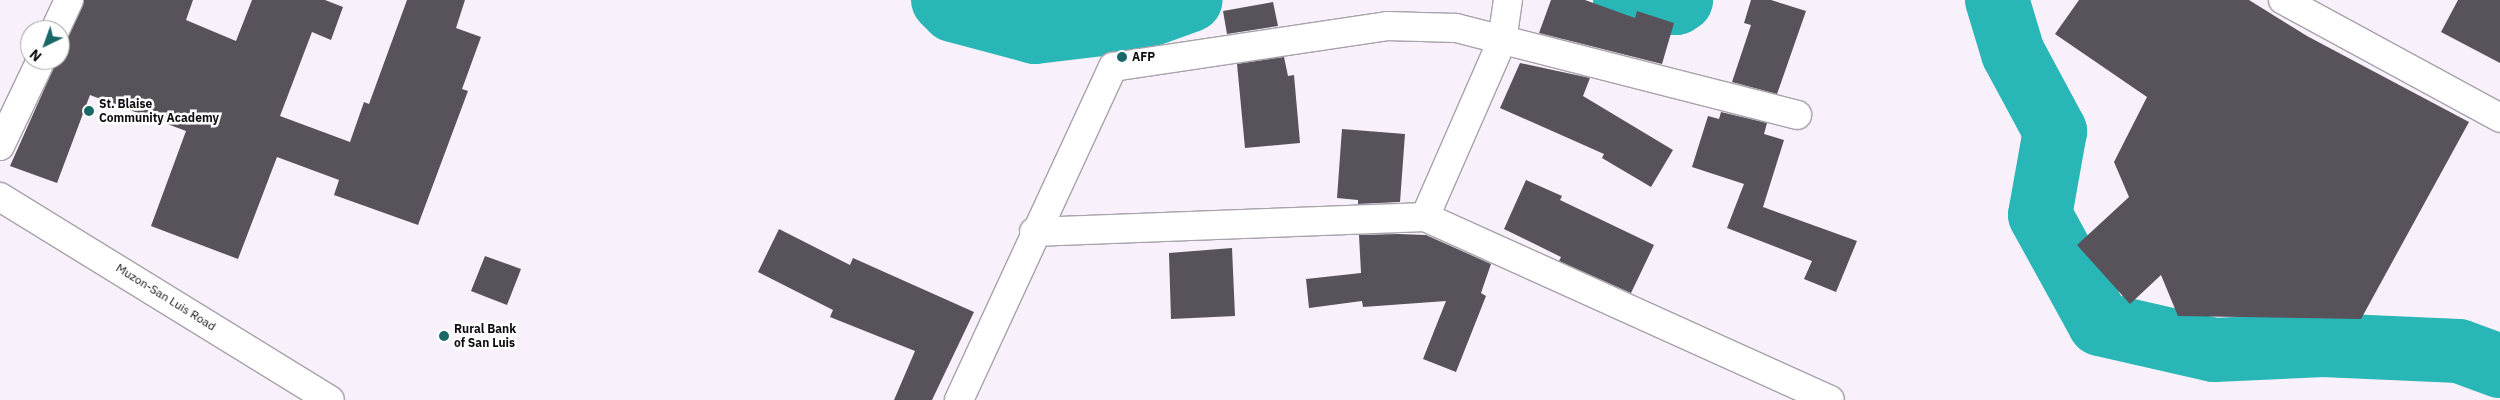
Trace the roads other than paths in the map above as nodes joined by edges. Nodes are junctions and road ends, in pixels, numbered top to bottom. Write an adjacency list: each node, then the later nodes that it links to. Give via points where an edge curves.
1 (69, 0): 4 (street)
2 (1508, 0): 5 (street)
3 (2283, 0): 8 (street)
4 (60, 20)
5 (1502, 41): 7 (street); 11 (street); 12 (street, via 1456,28 1387,26 1112,67)
6 (36, 70): 9 (street)
7 (1796, 115)
8 (2500, 118)
9 (0, 146)
10 (0, 197): 13 (street, Muzon-San Luis Road)
11 (1425, 217): 12 (street); 15 (street)
12 (1034, 232): 14 (street)
13 (330, 400)
14 (959, 400)
15 (1830, 400)

